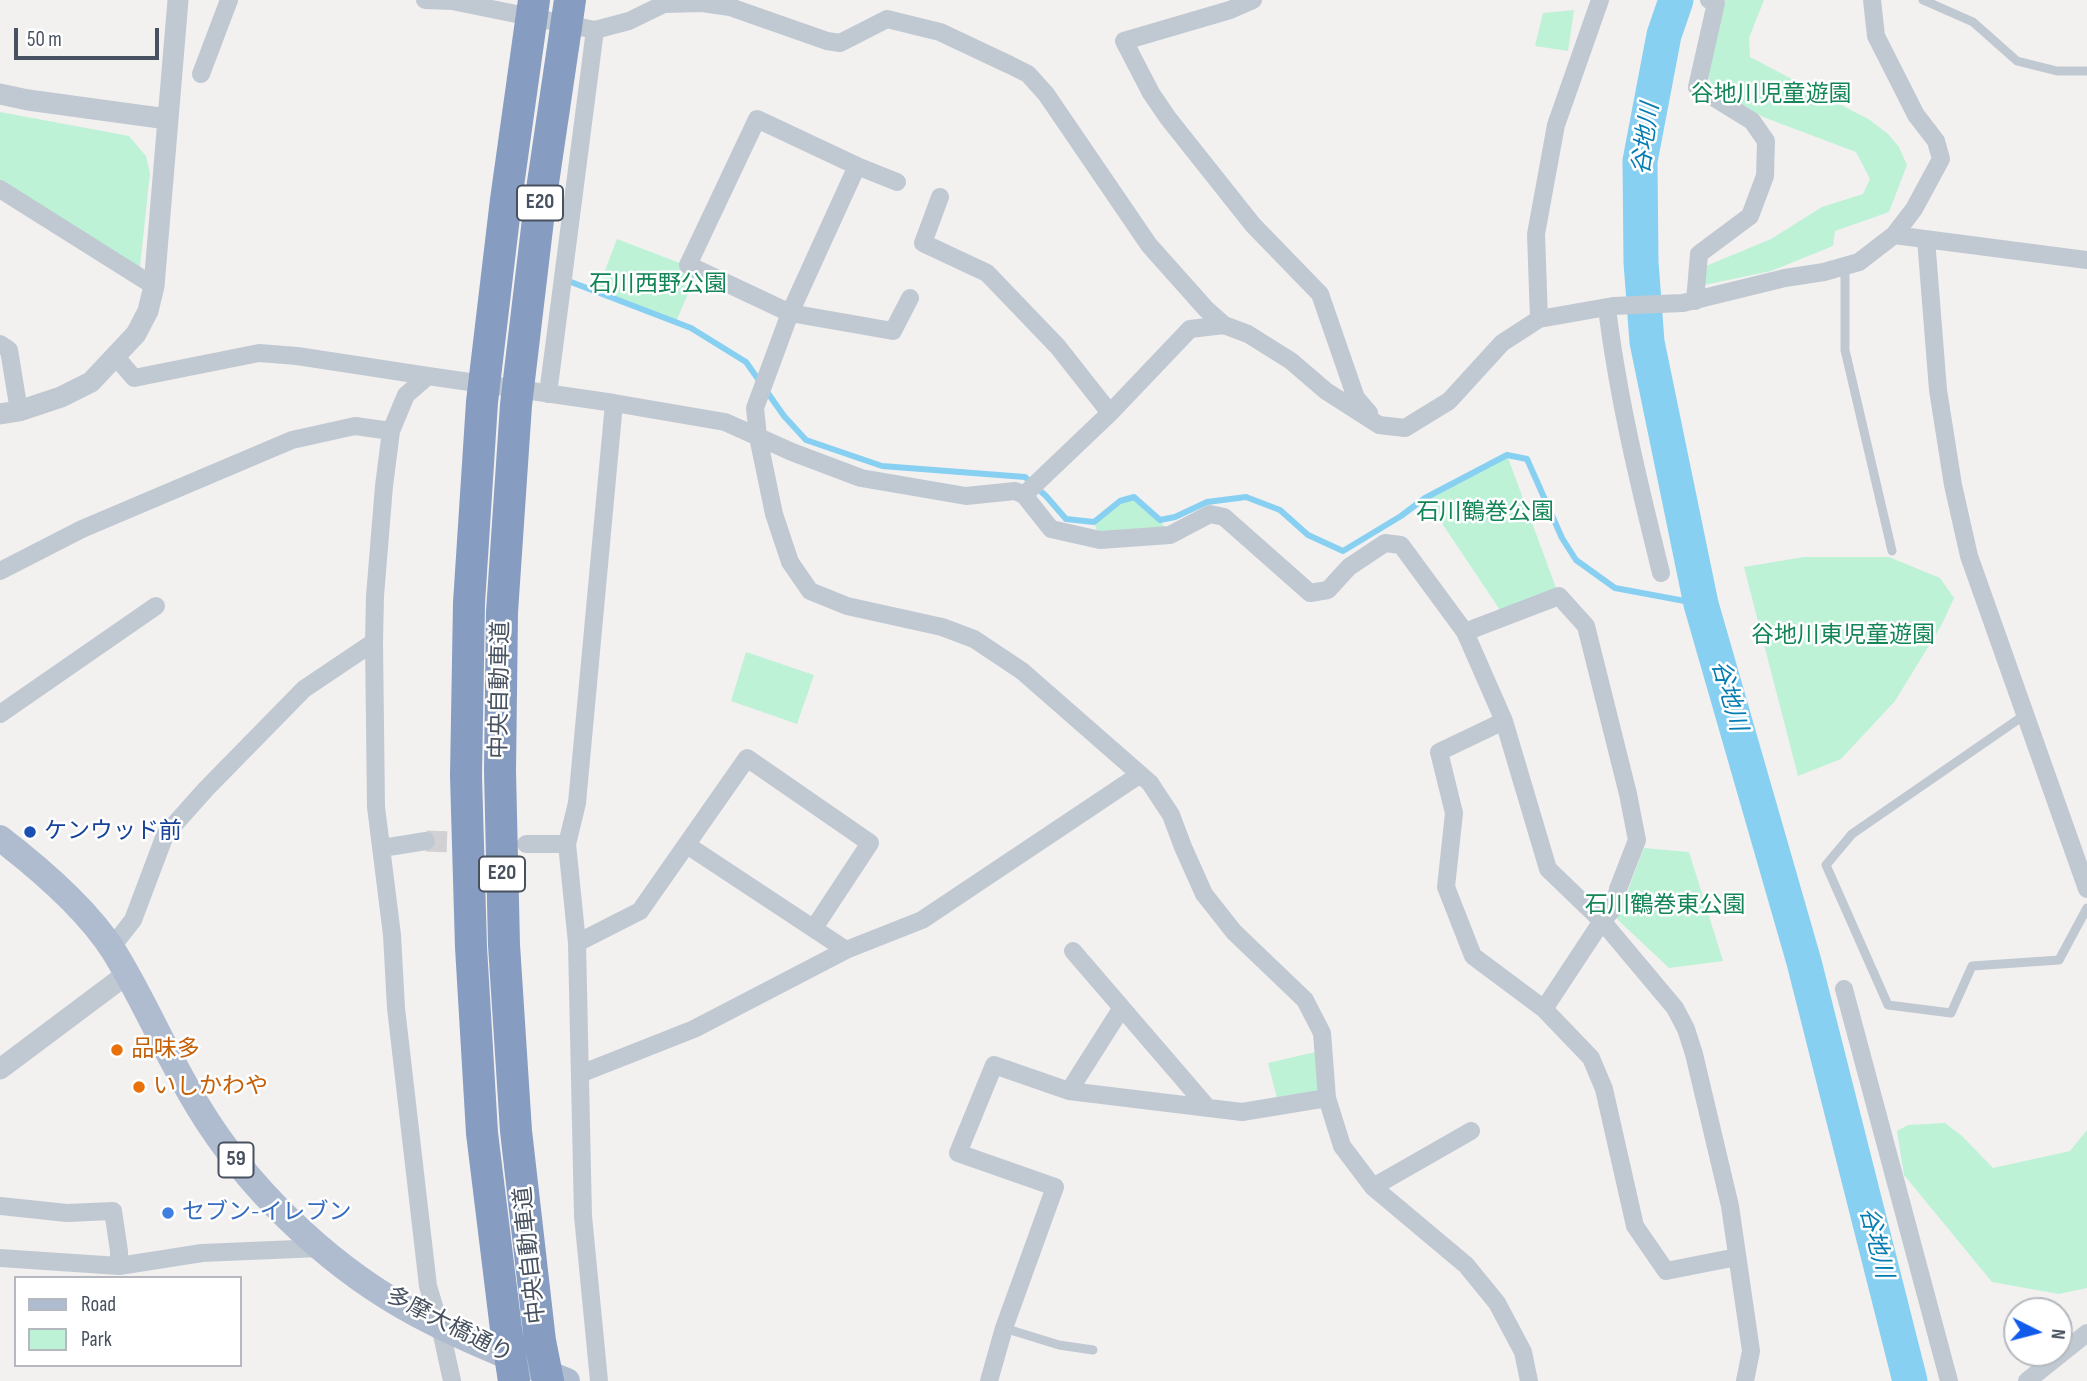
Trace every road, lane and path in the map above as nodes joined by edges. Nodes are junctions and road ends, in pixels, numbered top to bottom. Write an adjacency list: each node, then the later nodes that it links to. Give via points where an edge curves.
1 (178, 0): 16 (street)
2 (229, 0): 14 (street)
3 (425, 0): 12 (street, via 453,1)
4 (534, 0): 88 (highway, 中央自動車道 / E20, via 482,402 469,603 466,776 482,1133)
5 (1254, 0): 39 (street, via 1124,41 1168,118 1253,225 1320,294 1356,397)
6 (1600, 0): 30 (street, via 1556,125 1536,234)
7 (1709, 0): 27 (street, via 1716,3 1697,87 1752,121 1766,141 1765,176 1750,216 1699,254)
8 (1872, 0): 21 (street, via 1876,36 1916,115 1936,141 1941,159)
9 (1923, 0): 13 (lane, via 1973,22 2017,61 2057,71)
10 (570, 1): 89 (highway, 中央自動車道 / E20, via 516,405 502,625 503,932 516,1131)
11 (666, 2): 12 (street, via 629,21); 31 (street, via 730,7 840,43 887,19 940,32 1028,74 1149,245)
12 (595, 30): 35 (street)
13 (2087, 71)
14 (201, 74)
15 (0, 94): 16 (street)
16 (167, 119): 25 (street)
17 (857, 166): 18 (street); 29 (street); 29 (street, via 757,119 688,265)
18 (897, 182)
19 (0, 189): 25 (street)
20 (940, 197): 38 (street, via 923,243 987,273 1058,347)
21 (1894, 235): 22 (street); 24 (street, via 1858,262)
22 (1926, 239): 23 (street); 50 (street, via 1938,390 1953,485 1969,556)
23 (2087, 260)
24 (1845, 266): 27 (street); 43 (lane, via 1845,350)
25 (155, 286): 33 (street, via 136,334)
26 (910, 298): 29 (street, via 894,331)
27 (1695, 301): 28 (street)
28 (1610, 307): 30 (street); 45 (street, via 1623,414)
29 (789, 313): 41 (street, via 758,396)
30 (1539, 319): 39 (street, via 1502,343 1449,401 1405,428)
31 (1224, 325): 38 (street, via 1190,329); 39 (street, via 1291,361 1326,391)
32 (0, 344): 37 (street, via 9,350)
33 (116, 357): 34 (street, via 134,378 260,353); 37 (street, via 91,382 61,397)
34 (428, 376): 35 (street); 40 (street, via 405,395)
35 (548, 394): 36 (street)
36 (614, 403): 41 (street, via 725,422); 56 (street, via 577,803)
37 (10, 412)
38 (1110, 413): 42 (street)
39 (1379, 425)
40 (391, 431): 44 (street, via 355,426 292,440 82,529); 48 (street)
41 (758, 437): 42 (street, via 862,478 966,496); 52 (street, via 774,514 790,562 810,591 847,606 942,627 974,639 1022,671)
42 (1027, 492): 47 (street, via 1051,529 1100,540 1170,535 1210,513 1224,517 1310,593 1328,590 1349,567 1385,543 1401,545)
43 (1892, 551)
44 (0, 571)
45 (1661, 573)
46 (156, 606): 49 (street)
47 (1465, 632): 51 (street); 61 (street, via 1559,596 1586,626 1637,840 1614,908)
48 (374, 642): 58 (street, via 376,807); 64 (street, via 304,689 166,835 133,920)
49 (0, 714)
50 (2026, 714): 59 (street); 60 (lane, via 1852,834 1826,865 1888,1004 1951,1013 1972,966 2059,960)
51 (1504, 721): 61 (street, via 1548,869); 70 (street, via 1438,752 1454,813 1446,887 1473,956)
52 (1139, 775): 65 (street, via 922,920); 74 (street, via 1150,783 1171,815 1204,894 1234,932 1305,1000 1322,1033)
53 (0, 838): 64 (main road, 多摩大橋通り / 59, via 64,892)
54 (426, 841): 58 (street)
55 (526, 844): 56 (street)
56 (567, 844): 63 (street)
57 (687, 845): 62 (street); 62 (street, via 747,758 870,843); 63 (street, via 640,911)
58 (382, 848): 83 (street, via 428,1286)
59 (2087, 889)
60 (2087, 908)
61 (1602, 921): 70 (street); 80 (street, via 1675,1008 1686,1029 1730,1206)
62 (814, 928): 65 (street)
63 (577, 943): 72 (street)
64 (111, 948): 67 (main road, 多摩大橋通り / 59)
65 (846, 950): 72 (street, via 694,1029)
66 (1073, 951): 69 (street)
67 (127, 974): 71 (street); 79 (main road, 多摩大橋通り / 59, via 199,1108 230,1153)
68 (1844, 989): 95 (street)
69 (1121, 1009): 73 (street); 75 (street)
70 (1544, 1009): 80 (street, via 1591,1058 1604,1090 1635,1226 1666,1271)
71 (0, 1069)
72 (580, 1074): 91 (street, via 583,1216)
73 (1069, 1091): 75 (street); 84 (street, via 994,1065 958,1153 1055,1187)
74 (1327, 1098): 75 (street, via 1242,1112); 77 (street, via 1342,1146)
75 (1208, 1108)
76 (1471, 1131): 77 (street)
77 (1373, 1187): 93 (street, via 1466,1265 1490,1294 1524,1352)
78 (0, 1206): 82 (street, via 67,1213 113,1211)
79 (320, 1248): 82 (street, via 202,1253); 83 (main road, 多摩大橋通り / 59, via 402,1306)
80 (1737, 1257): 94 (street, via 1751,1351)
81 (0, 1258): 82 (street)
82 (119, 1266)
83 (440, 1326): 87 (street); 90 (main road, 多摩大橋通り / 59)
84 (1004, 1328): 86 (lane); 92 (street)
85 (2087, 1333): 96 (street)
86 (1093, 1350)
87 (452, 1381)
88 (514, 1381)
89 (548, 1381)
90 (566, 1381)
91 (599, 1381)
92 (989, 1381)
93 (1529, 1381)
94 (1745, 1381)
95 (1949, 1381)
96 (2027, 1381)

